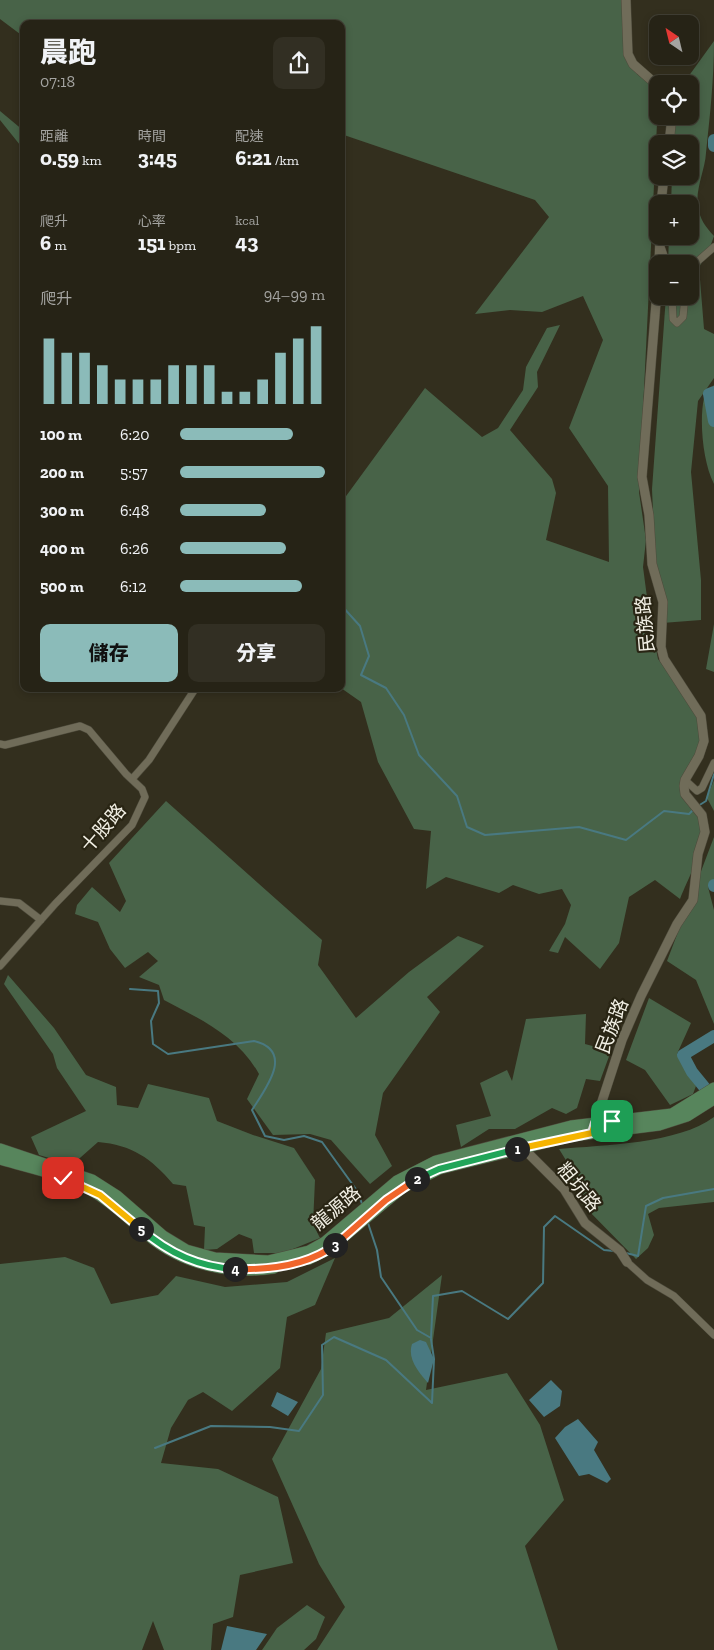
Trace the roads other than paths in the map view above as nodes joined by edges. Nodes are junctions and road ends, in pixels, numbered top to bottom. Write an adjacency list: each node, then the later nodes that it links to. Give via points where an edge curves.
1 (626, 0): 2 (street, via 628,54 633,64)
2 (649, 78)
3 (714, 247): 4 (street)
4 (699, 260)
5 (656, 305): 12 (street, 民族路, via 642,477 650,515 652,564 663,602 661,646 664,659 701,716 704,740)
6 (672, 305): 7 (street, via 673,320 677,323 683,317)
7 (684, 305)
8 (193, 692): 11 (street, via 149,760)
9 (0, 744): 11 (street, 十股路, via 80,726 89,730)
10 (714, 763): 12 (street, via 702,788 697,791)
11 (132, 779): 14 (street, 十股路, via 145,797 132,825)
12 (685, 780): 17 (street, 民族路, via 685,794 702,815 705,826 693,900 677,924 637,1005)
13 (0, 901): 14 (street, via 19,903)
14 (41, 920): 15 (street, 十股路)
15 (0, 966)
16 (711, 1096): 17 (main road, via 672,1114)
17 (593, 1128): 18 (main road, via 570,1126)
18 (519, 1144): 21 (main road, via 430,1173); 22 (street, 粗坑路, via 564,1189 585,1223 620,1251)
19 (0, 1149): 21 (main road, 龍源路, via 92,1180 117,1196 174,1244 215,1258 250,1261 289,1258 325,1242)
20 (0, 1159): 21 (main road, via 88,1188 170,1250 190,1260 214,1266 251,1269 291,1265 330,1249)
21 (365, 1213)
22 (627, 1262): 23 (street, via 647,1280 674,1296)
23 (714, 1335)

